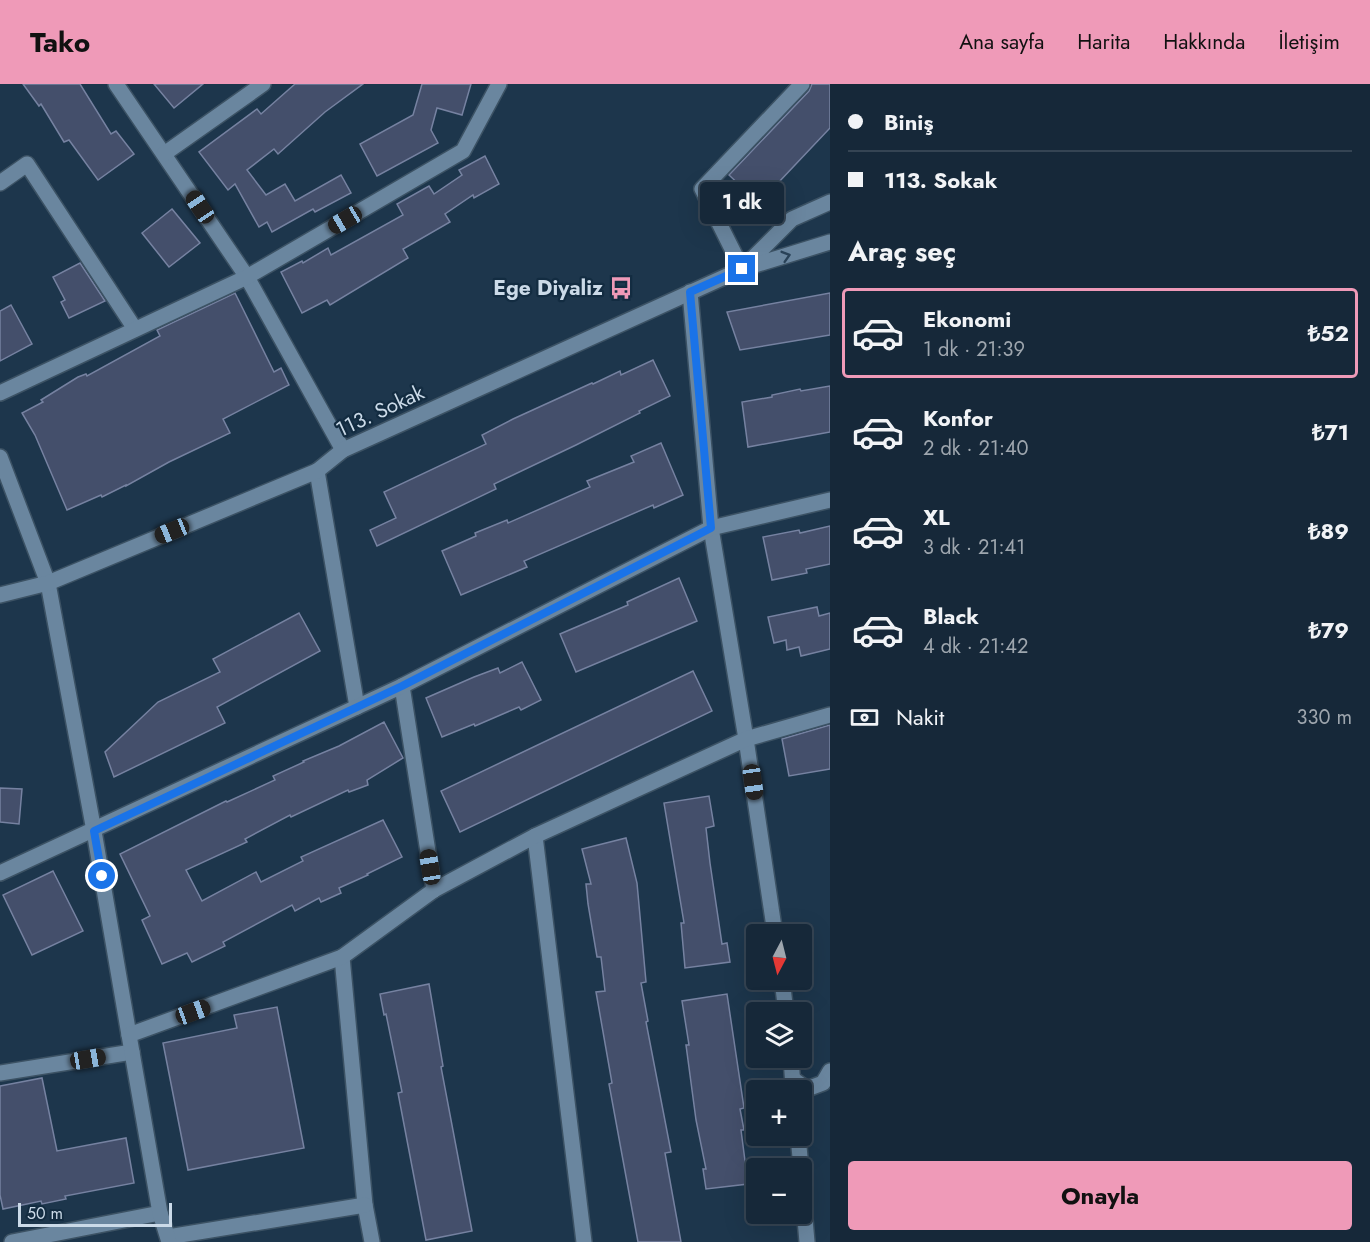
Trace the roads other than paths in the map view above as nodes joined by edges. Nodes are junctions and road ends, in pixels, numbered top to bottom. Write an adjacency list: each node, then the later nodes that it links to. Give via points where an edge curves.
1 (116, 84): 5 (street)
2 (263, 84): 5 (street)
3 (499, 84): 10 (street, via 463,151)
4 (802, 84): 9 (street, via 702,189)
5 (164, 154): 10 (street)
6 (0, 183): 12 (street, via 27,164)
7 (830, 202): 9 (street, 113. Sokak, via 792,219)
8 (830, 242): 9 (street, 113. Sokak, one-way to 8)
9 (742, 269): 11 (street, 113. Sokak)
10 (247, 277): 12 (street); 14 (street)
11 (690, 292): 14 (street, 113. Sokak); 18 (street)
12 (135, 329): 13 (street)
13 (0, 393)
14 (343, 450): 16 (street, 113. Sokak)
15 (0, 457): 19 (street)
16 (317, 471): 19 (street, 113. Sokak); 22 (street)
17 (830, 500): 18 (street)
18 (711, 528): 21 (street); 24 (street)
19 (48, 583): 20 (street, 113. Sokak); 25 (street)
20 (0, 595)
21 (402, 686): 22 (street); 28 (street)
22 (357, 707): 25 (street)
23 (830, 715): 24 (street)
24 (746, 739): 26 (street); 29 (street)
25 (94, 831): 27 (street); 31 (street)
26 (535, 836): 28 (street); 42 (street)
27 (0, 873)
28 (434, 890): 30 (street)
29 (774, 924)
30 (342, 957): 31 (street); 36 (street)
31 (129, 1035): 32 (street)
32 (132, 1052): 34 (street); 37 (street)
33 (830, 1071): 35 (street, via 823,1083)
34 (0, 1073)
35 (812, 1087)
36 (365, 1205): 39 (street); 41 (street)
37 (160, 1213): 39 (street); 40 (street)
38 (805, 1224): 43 (street)
39 (168, 1239)
40 (12, 1242)
41 (372, 1242)
42 (584, 1242)
43 (807, 1242)

